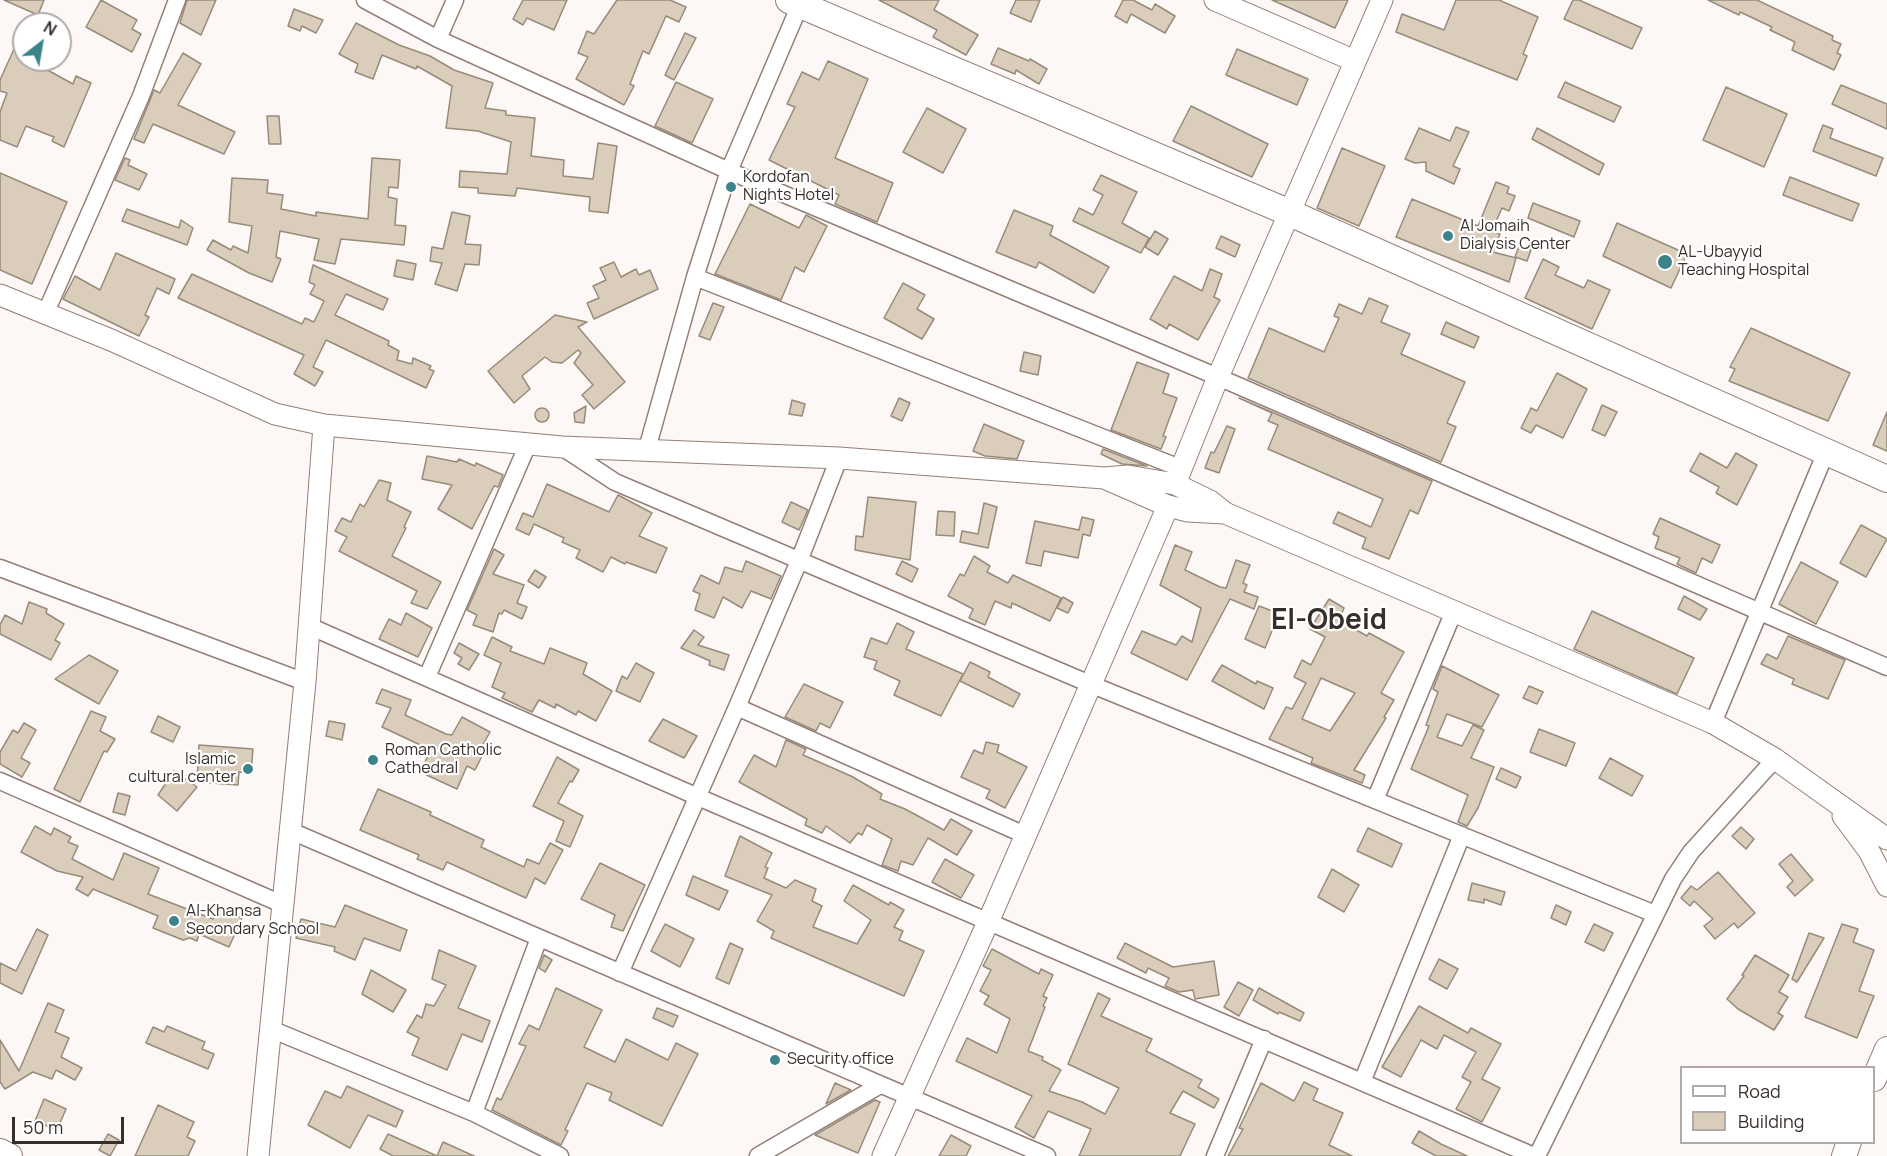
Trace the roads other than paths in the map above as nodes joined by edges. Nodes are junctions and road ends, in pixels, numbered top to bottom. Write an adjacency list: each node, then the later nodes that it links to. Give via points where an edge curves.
1 (177, 0): 13 (street, via 141,96)
2 (365, 0): 7 (street)
3 (455, 0): 7 (street)
4 (1215, 0): 8 (street)
5 (1383, 0): 8 (street)
6 (797, 2): 9 (street); 10 (main road)
7 (438, 39): 9 (street)
8 (1355, 61): 10 (street)
9 (729, 171): 11 (street); 14 (street)
10 (1290, 213): 14 (street); 19 (main road)
11 (695, 277): 18 (street); 21 (street)
12 (0, 295): 13 (street)
13 (46, 312): 15 (street, via 275,414)
14 (1218, 377): 21 (street); 29 (street)
15 (324, 426): 16 (street); 30 (street)
16 (528, 444): 17 (street); 32 (street)
17 (562, 447): 18 (street); 26 (street, via 615,482)
18 (646, 449): 20 (street)
19 (1826, 452): 23 (main road); 29 (street)
20 (839, 458): 22 (street); 26 (street)
21 (1178, 476): 22 (street); 25 (street)
22 (1104, 478): 24 (street)
23 (1887, 479)
24 (1168, 506): 25 (street); 34 (street)
25 (1225, 513): 28 (street)
26 (799, 561): 34 (street); 35 (street)
27 (0, 568): 33 (street)
28 (1454, 611): 36 (street); 40 (street)
29 (1760, 611): 31 (street); 36 (street)
30 (309, 626): 32 (street); 33 (street)
31 (1887, 667)
32 (427, 677): 39 (street)
33 (305, 682): 42 (street)
34 (1090, 684): 40 (street); 43 (street)
35 (737, 707): 39 (street); 43 (street)
36 (1713, 723): 37 (street)
37 (1775, 759): 41 (street); 48 (street, via 1691,852)
38 (0, 781): 47 (street)
39 (698, 796): 49 (street); 51 (street)
40 (1375, 800): 44 (street)
41 (1832, 801): 45 (street); 46 (street, via 1869,851)
42 (291, 831): 47 (street); 50 (street)
43 (1025, 835): 49 (street)
44 (1462, 835): 48 (street); 56 (street)
45 (1887, 839)
46 (1887, 886)
47 (284, 905): 52 (street)
48 (1655, 914): 68 (street)
49 (989, 920): 53 (street); 58 (street)
50 (539, 938): 51 (street); 59 (street)
51 (620, 973): 57 (street)
52 (273, 1030): 59 (street); 62 (street)
53 (1264, 1039): 56 (street); 67 (street)
54 (1887, 1049): 55 (main road)
55 (1875, 1077)
56 (1362, 1082): 68 (street)
57 (880, 1085): 58 (street); 64 (street)
58 (909, 1097): 65 (street); 66 (street)
59 (474, 1113): 63 (street)
60 (0, 1152): 61 (main road)
61 (10, 1156)
62 (258, 1156)
63 (560, 1156)
64 (758, 1156)
65 (883, 1156)
66 (1047, 1156)
67 (1215, 1156)
68 (1536, 1156)

